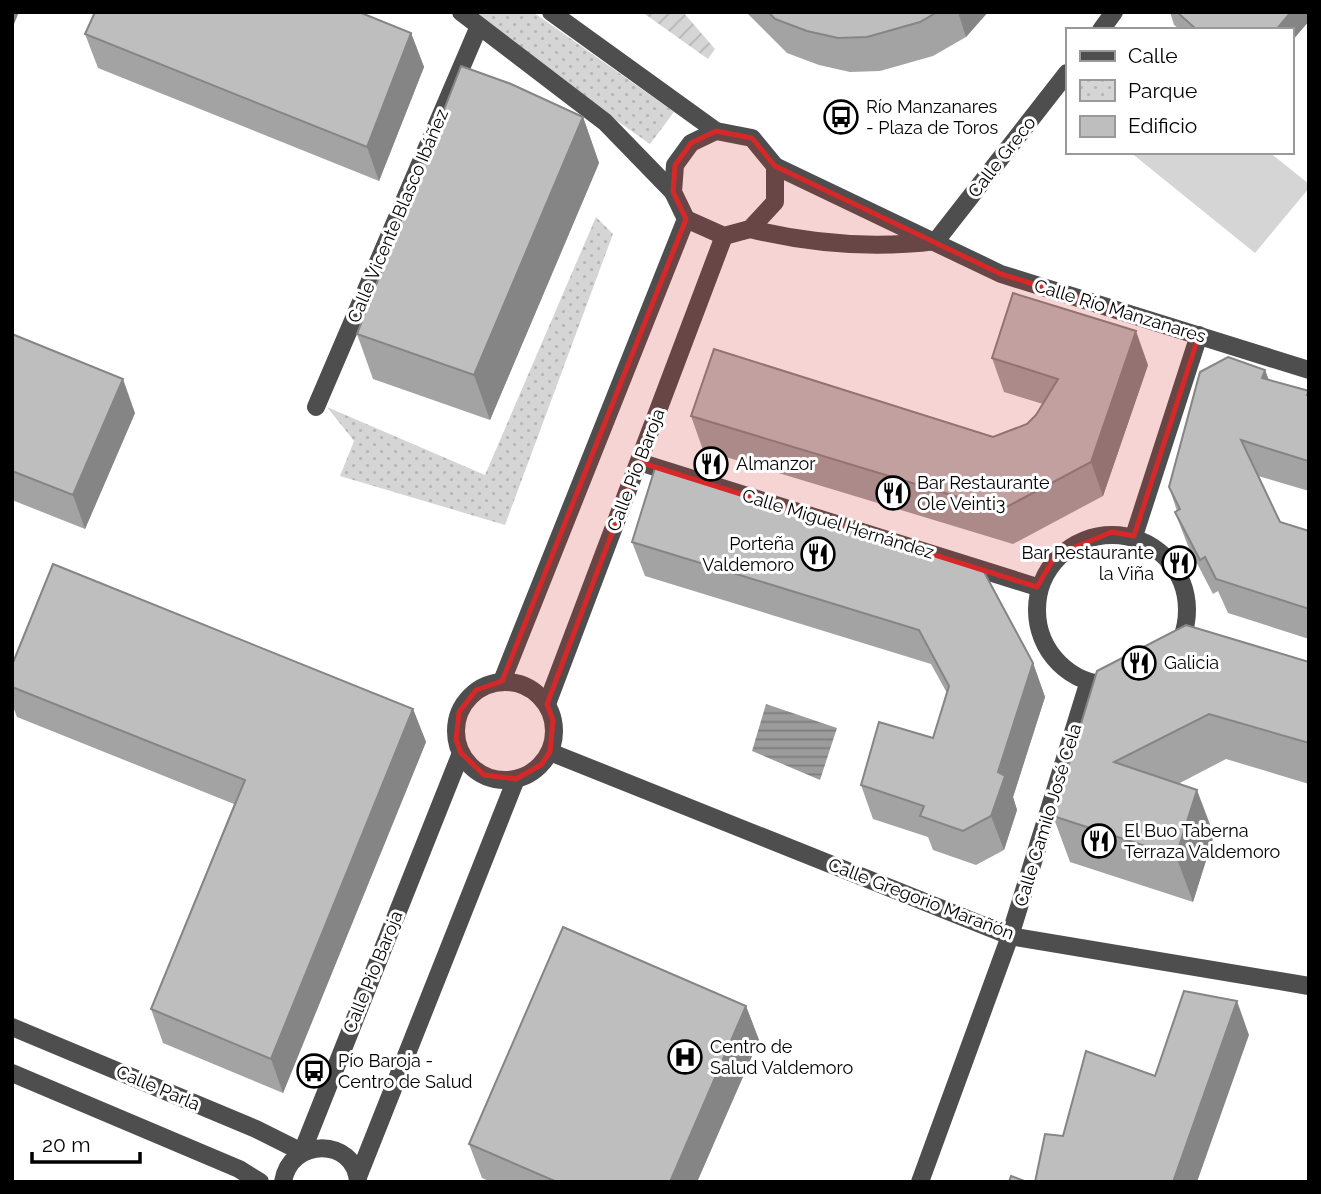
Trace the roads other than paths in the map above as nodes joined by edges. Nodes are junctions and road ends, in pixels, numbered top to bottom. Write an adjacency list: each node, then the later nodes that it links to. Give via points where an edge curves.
1 (461, 12): 4 (street)
2 (551, 12): 7 (street)
3 (1114, 12): 5 (street)
4 (479, 26): 9 (street, via 605,122); 16 (street, Calle Vicente Blasco Ibáñez)
5 (1102, 28)
6 (1066, 74): 13 (street, Calle Greco)
7 (716, 131): 8 (street, via 752,138); 9 (street, via 691,142 675,165)
8 (775, 166): 11 (street, via 775,202); 13 (street, Calle Río Manzanares)
9 (673, 192): 10 (street)
10 (686, 219): 12 (street); 20 (street)
11 (750, 229): 12 (street); 13 (street, via 792,239 872,247)
12 (724, 236): 17 (street, Calle Pío Baroja)
13 (936, 241): 14 (street, Calle Río Manzanares, via 1001,274)
14 (1199, 335): 15 (street, Calle Río Manzanares); 18 (street)
15 (1309, 370)
16 (316, 407)
17 (639, 462): 19 (street, Calle Miguel Hernández); 22 (street, Calle Pío Baroja)
18 (1134, 536): 19 (street, via 1112,532 1056,555); 21 (street, via 1167,555 1190,610 1191,639 1167,665 1112,688)
19 (1037, 587): 21 (street, via 1034,610 1056,665)
20 (502, 681): 22 (street, via 527,687); 24 (street, via 476,690 459,712 456,740)
21 (1088, 684): 26 (street, Calle Camilo José Cela)
22 (547, 704): 23 (street, via 554,736)
23 (550, 752): 25 (street, via 541,765); 26 (street, Calle Gregorio Marañón)
24 (461, 753): 25 (street, via 484,775); 30 (street, Calle Pío Baroja)
25 (516, 779): 31 (street)
26 (1010, 936): 27 (street, Calle Gregorio Marañón); 34 (street, Calle Camilo José Cela)
27 (1309, 986)
28 (12, 1027): 30 (street, Calle Parla)
29 (12, 1073): 32 (street)
30 (302, 1152): 31 (street, via 319,1147 336,1150 350,1161); 33 (street, Calle Pío Baroja, via 289,1163)
31 (358, 1179)
32 (260, 1182)
33 (283, 1182)
34 (920, 1182)

